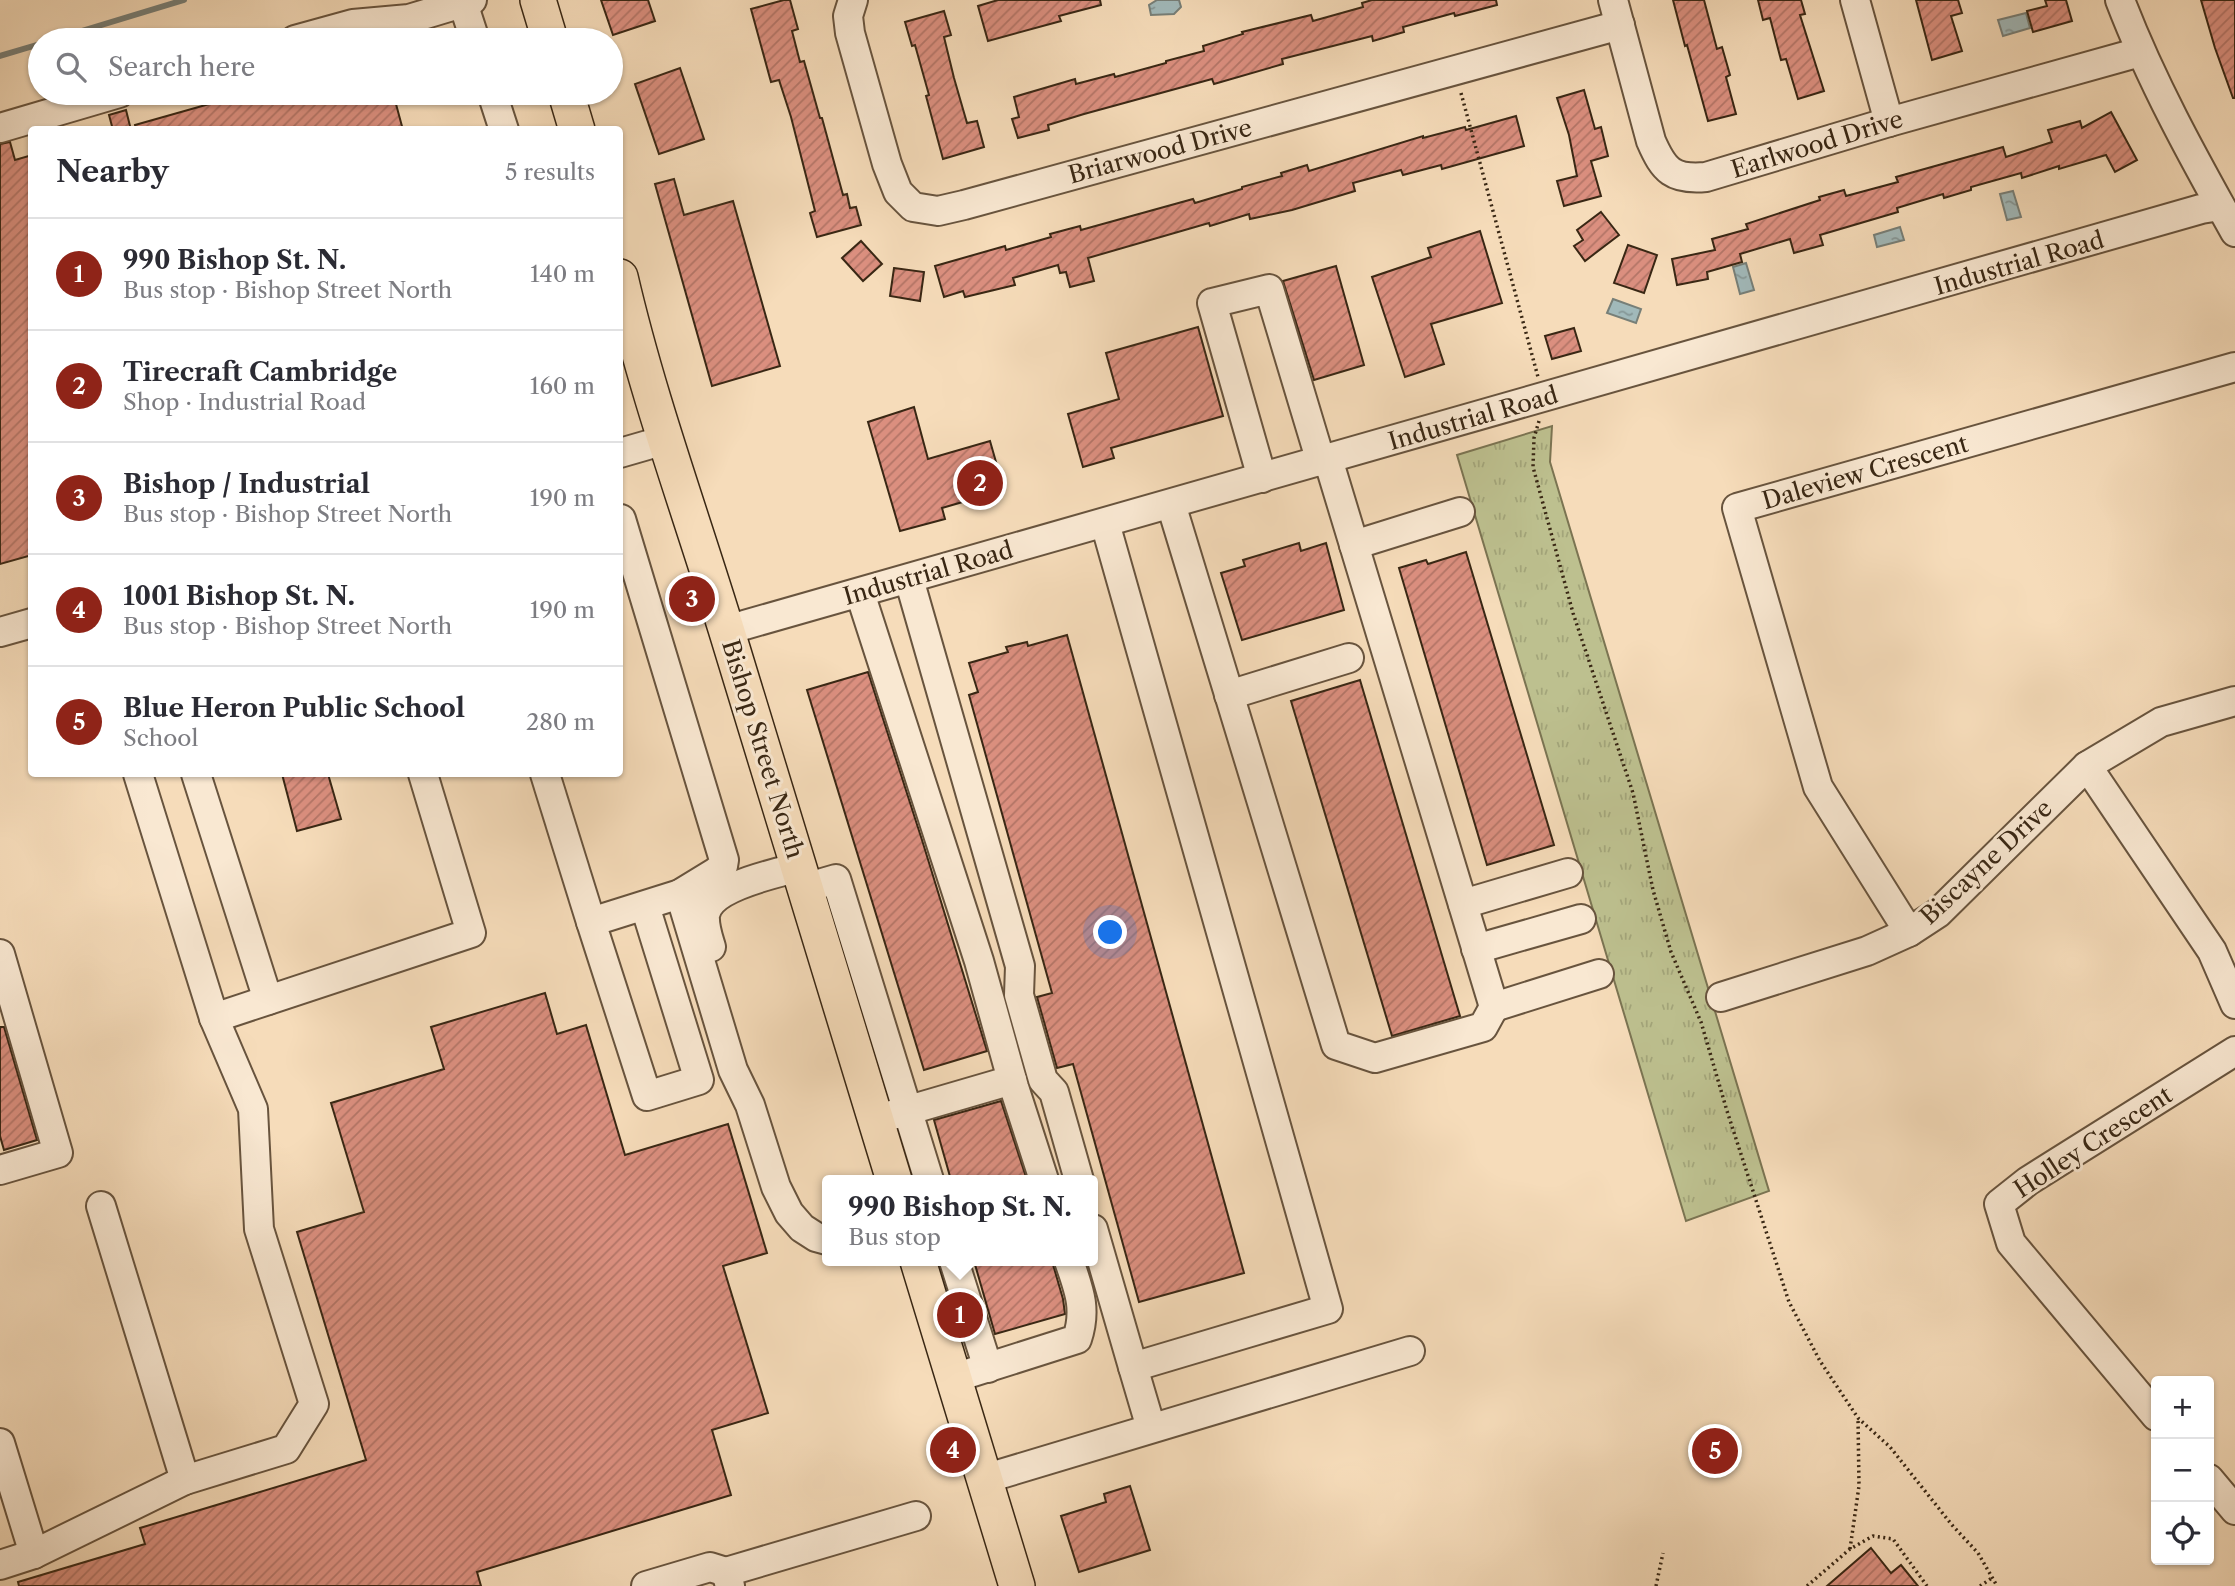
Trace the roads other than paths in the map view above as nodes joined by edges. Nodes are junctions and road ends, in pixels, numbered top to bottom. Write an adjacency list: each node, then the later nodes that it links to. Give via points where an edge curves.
1 (538, 0): 9 (main road)
2 (853, 0): 6 (street, Briarwood Drive, via 848,16 850,33 898,192 913,208 938,211 1455,69)
3 (1855, 0): 14 (street)
4 (2120, 0): 10 (street)
5 (468, 1): 7 (street, via 410,19); 8 (street)
6 (1616, 13): 14 (street, Earlwood Drive, via 1651,141 1671,173 1706,177)
7 (338, 28)
8 (473, 28)
9 (546, 28)
10 (2140, 52): 14 (street, Earlwood Drive); 18 (street)
11 (78, 105): 17 (street)
12 (496, 105): 15 (street)
13 (570, 105): 16 (main road)
14 (1889, 122)
15 (503, 126)
16 (576, 126)
17 (0, 128)
18 (2220, 206): 19 (street); 24 (street, Industrial Road)
19 (2235, 232)
20 (623, 290): 22 (main road, Bishop Street North)
21 (2235, 367): 51 (street, Daleview Crescent, via 1737,508 1818,787)
22 (665, 440): 23 (street); 34 (main road, Bishop Street North)
23 (623, 452)
24 (1324, 461): 25 (street, Industrial Road); 25 (street, via 1269,289 1212,303); 30 (street)
25 (1262, 478): 26 (street, Industrial Road)
26 (1171, 504): 28 (street, Industrial Road); 37 (street)
27 (1460, 512): 30 (street)
28 (1105, 523): 31 (street, Industrial Road); 76 (street, via 1328,1309)
29 (623, 526): 46 (street, via 724,860 716,872)
30 (1354, 545): 47 (street)
31 (909, 579): 32 (street, Industrial Road); 68 (street, via 1020,966 1019,995 1043,1080 1054,1093)
32 (860, 593): 34 (street, Industrial Road); 61 (street, via 979,961)
33 (28, 623): 35 (street)
34 (727, 630): 45 (main road, Bishop Street North)
35 (0, 632)
36 (1349, 658): 37 (street)
37 (1229, 695): 58 (street, via 1336,1045 1375,1058 1483,1027)
38 (2235, 701): 39 (street, Biscayne Drive, via 2161,722)
39 (2087, 766): 51 (street, Biscayne Drive, via 1938,913); 57 (street, via 2212,951)
40 (139, 777): 59 (street)
41 (197, 777): 56 (street)
42 (424, 777): 56 (street, via 471,933)
43 (546, 777): 50 (street)
44 (1569, 873): 47 (street)
45 (802, 878): 62 (street, via 726,890 705,912 705,929 747,1066); 63 (main road, Bishop Street North)
46 (680, 894): 48 (street); 62 (street, via 733,1070)
47 (1463, 904): 52 (street)
48 (645, 906): 50 (street); 50 (street, via 699,1080 647,1097)
49 (1581, 919): 52 (street)
50 (591, 922)
51 (1909, 932): 55 (street, Biscayne Drive, via 1867,951)
52 (1476, 949): 58 (street)
53 (2, 967): 64 (street, via 58,1153)
54 (1600, 974): 58 (street)
55 (1721, 997)
56 (268, 1000): 59 (street)
57 (2235, 1004)
58 (1494, 1007)
59 (214, 1018): 83 (street, via 253,1109 259,1229 314,1404 286,1449)
60 (2235, 1051): 79 (street, Holley Crescent, via 2028,1181 1999,1204 2011,1243)
61 (1012, 1080): 63 (street); 67 (street)
62 (750, 1105): 70 (street, via 789,1213 802,1228)
63 (891, 1115): 65 (main road, Bishop Street North); 66 (street)
64 (0, 1169)
65 (894, 1175)
66 (926, 1175)
67 (1042, 1175)
68 (1078, 1175)
69 (101, 1206): 83 (street)
70 (822, 1239)
71 (1098, 1246): 76 (street)
72 (920, 1266): 78 (main road)
73 (956, 1266): 77 (street)
74 (1071, 1266): 77 (street, via 1083,1316 1077,1339)
75 (1410, 1351): 80 (street)
76 (1133, 1367): 80 (street)
77 (988, 1368): 78 (street)
78 (954, 1378): 82 (main road)
79 (2151, 1410)
80 (1151, 1427): 82 (street)
81 (0, 1443): 87 (street)
82 (984, 1479): 91 (main road)
83 (185, 1480): 87 (street)
84 (2214, 1485): 85 (street)
85 (2235, 1510)
86 (916, 1516): 89 (street)
87 (34, 1554): 88 (street)
88 (0, 1565)
89 (728, 1579): 90 (street, via 710,1567)
90 (646, 1586)
91 (1017, 1586)

